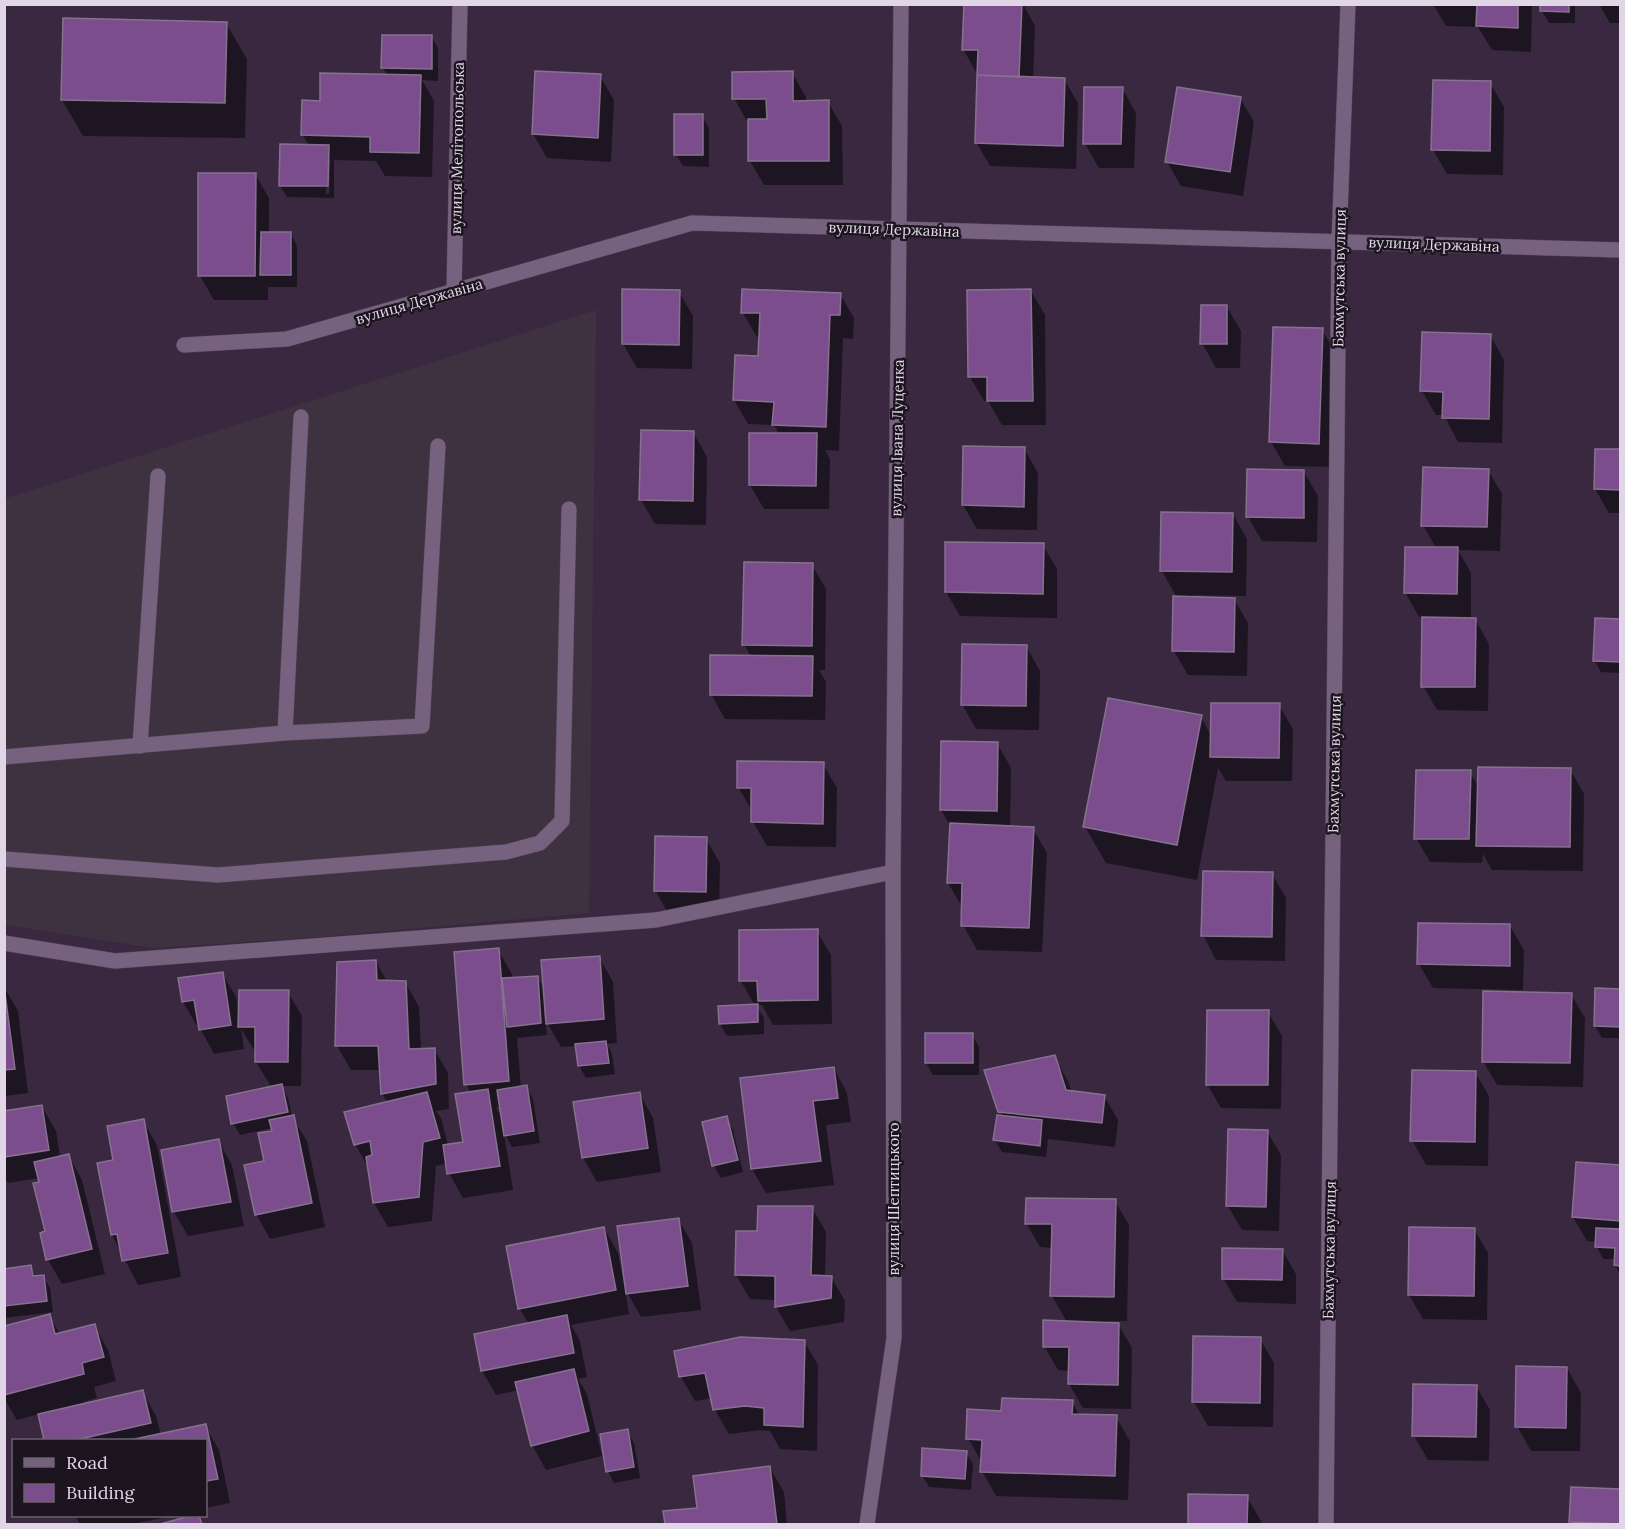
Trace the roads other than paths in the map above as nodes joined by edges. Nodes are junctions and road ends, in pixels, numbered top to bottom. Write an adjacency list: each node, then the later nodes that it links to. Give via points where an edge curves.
1 (460, 4): 7 (street, вулиця Мелітопольська)
2 (901, 4): 4 (street, вулиця Івана Луценка)
3 (1347, 4): 5 (street, Бахмутська вулиця)
4 (899, 229): 5 (street, вулиця Державіна); 7 (street, вулиця Державіна, via 692,223); 17 (street, вулиця Івана Луценка)
5 (1339, 241): 6 (street, вулиця Державіна); 20 (street, Бахмутська вулиця)
6 (1620, 250)
7 (454, 291): 8 (street, вулиця Державіна, via 287,339)
8 (184, 345)
9 (301, 417): 13 (street)
10 (438, 446): 13 (street, via 423,726)
11 (158, 476): 14 (street)
12 (569, 509): 16 (street, via 562,821 540,843 506,852 218,875)
13 (285, 733): 14 (street)
14 (140, 746): 15 (street)
15 (4, 757)
16 (4, 859)
17 (893, 872): 18 (street, via 656,920 115,961); 19 (street, вулиця Шептицького, via 894,1338)
18 (4, 943)
19 (867, 1524)
20 (1326, 1524)

